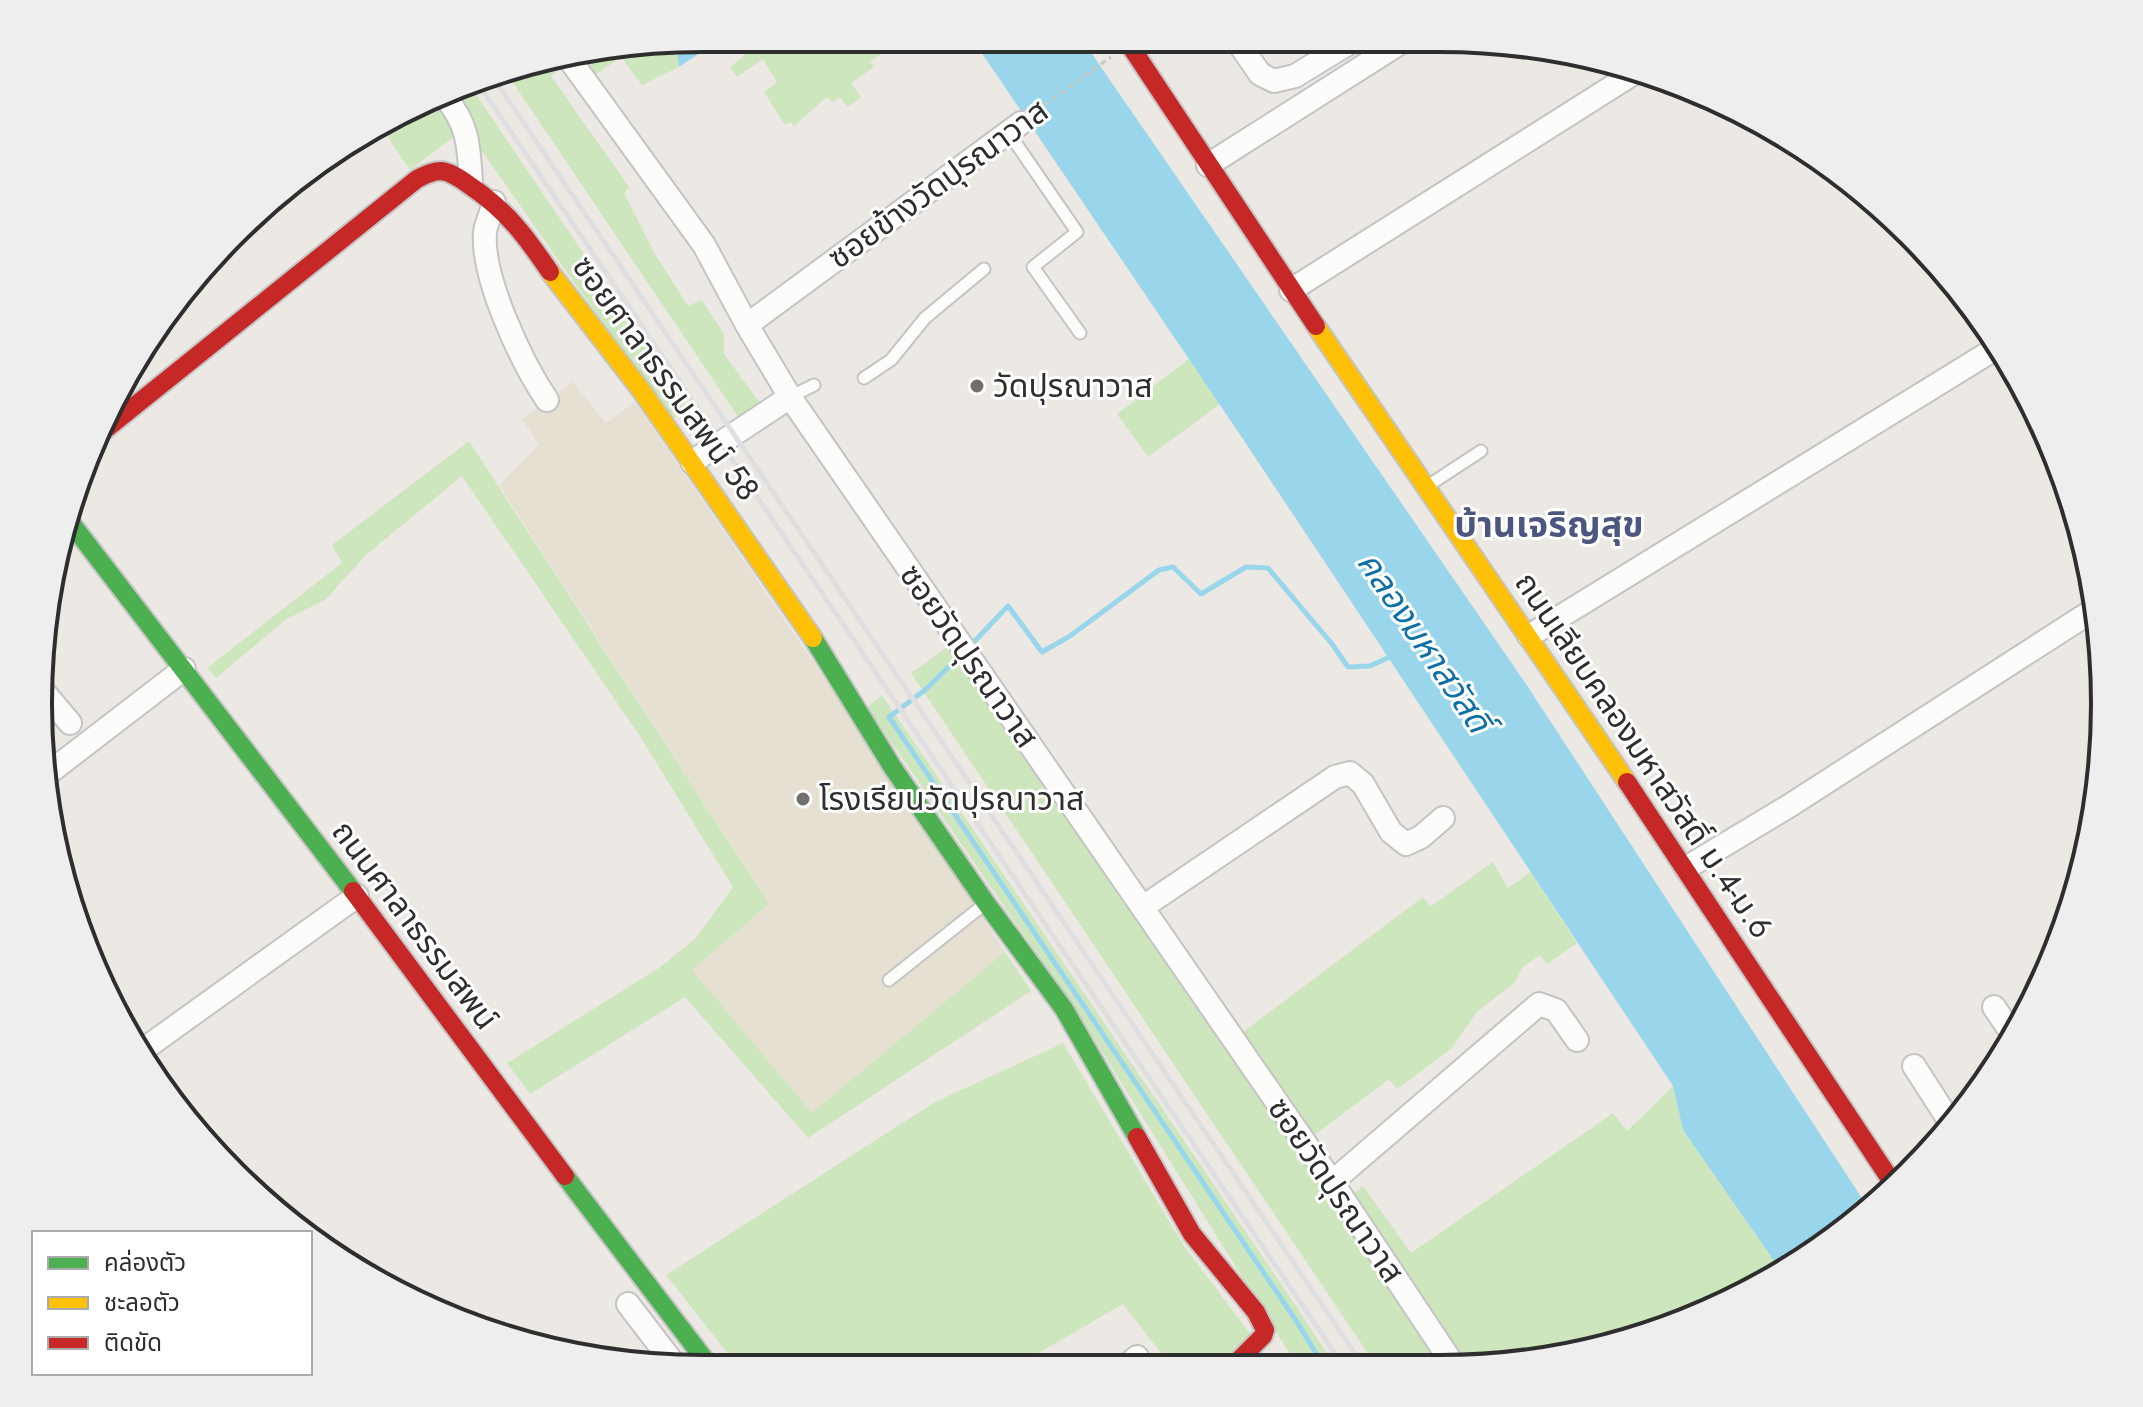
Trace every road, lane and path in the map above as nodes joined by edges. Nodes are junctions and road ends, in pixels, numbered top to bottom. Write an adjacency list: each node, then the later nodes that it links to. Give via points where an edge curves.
1 (1118, 52): 9 (path, ซอยข้างวัดปุรณาวาส)
2 (1129, 52): 10 (street, ถนนเลียบคลองมหาสวัสดิ์ ม.4-ม.6)
3 (1245, 52): 4 (street, via 1260,74 1274,81 1295,76)
4 (1334, 52)
5 (1386, 52): 10 (street)
6 (574, 65): 15 (street, ซอยวัดปุรณาวาส, via 704,245)
7 (1624, 79): 14 (street)
8 (451, 103): 11 (street, via 469,141)
9 (1018, 132): 15 (street, ซอยข้างวัดปุรณาวาส); 16 (lane, via 1077,232 1033,267)
10 (1208, 165): 14 (street, ถนนเลียบคลองมหาสวัสดิ์ ม.4-ม.6)
11 (471, 184): 12 (street, ซอยศาลาธรรมสพน์ 58); 22 (street, ซอยศาลาธรรมสพน์ 58, via 443,171 417,179)
12 (494, 202): 21 (street, via 485,233 489,263 511,336); 24 (street, ซอยศาลาธรรมสพน์ 58, via 522,230)
13 (984, 269): 18 (lane, via 925,318 891,360)
14 (1291, 290): 25 (street, ถนนเลียบคลองมหาสวัสดิ์ ม.4-ม.6)
15 (747, 325): 20 (street, ซอยวัดปุรณาวาส)
16 (1080, 333)
17 (1988, 353): 28 (street)
18 (864, 378)
19 (814, 385): 20 (lane)
20 (790, 397): 24 (street); 37 (street, ซอยวัดปุรณาวาส)
21 (547, 400)
22 (117, 420)
23 (1481, 451): 25 (lane)
24 (692, 462): 36 (street, ซอยศาลาธรรมสพน์ 58)
25 (1425, 488): 28 (street, ถนนเลียบคลองมหาสวัสดิ์ ม.4-ม.6)
26 (76, 529): 29 (street, ถนนศาลาธรรมสพน์)
27 (2085, 616): 34 (street)
28 (1529, 636): 34 (street, ถนนเลียบคลองมหาสวัสดิ์ ม.4-ม.6)
29 (184, 669): 32 (street); 35 (street, ถนนศาลาธรรมสพน์)
30 (52, 702): 31 (street)
31 (70, 723)
32 (56, 768)
33 (1443, 818): 37 (street, via 1406,844 1391,832 1363,784 1350,773 1335,777)
34 (1686, 868): 45 (street, ถนนเลียบคลองมหาสวัสดิ์ ม.4-ม.6)
35 (357, 896): 42 (street); 49 (street, ถนนศาลาธรรมสพน์)
36 (986, 903): 38 (lane); 50 (street, ซอยศาลาธรรมสพน์ 58, via 1064,1009 1192,1234 1256,1312 1265,1330)
37 (1143, 907): 46 (street, ซอยวัดปุรณาวาส)
38 (889, 980)
39 (1994, 1007): 40 (street)
40 (2006, 1025)
41 (1577, 1040): 46 (street, via 1556,1010 1539,1004)
42 (149, 1045)
43 (1914, 1066): 44 (street)
44 (1945, 1114)
45 (1888, 1175)
46 (1332, 1182): 51 (street, ซอยวัดปุรณาวาส)
47 (628, 1304): 48 (street)
48 (666, 1354)
49 (701, 1355)
50 (1244, 1355)
51 (1447, 1355)

